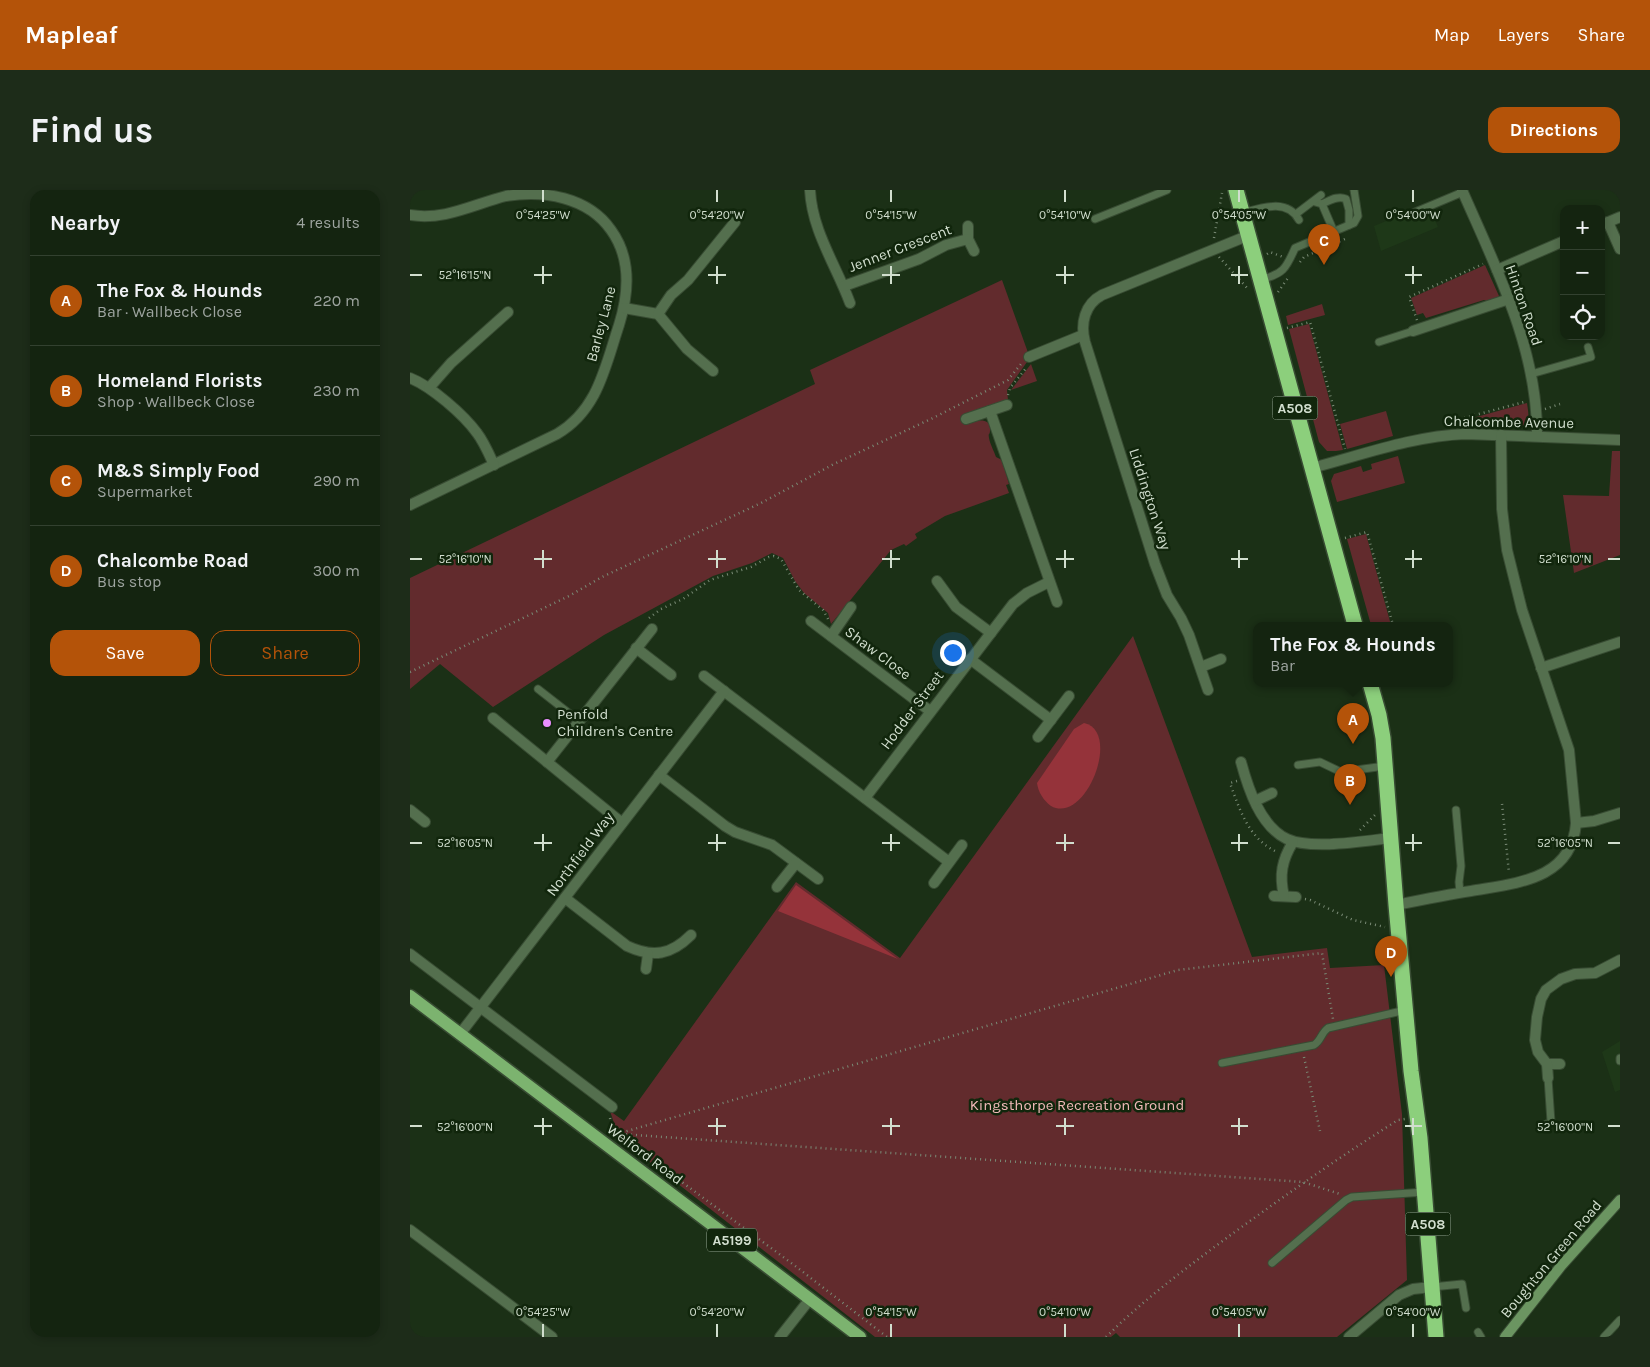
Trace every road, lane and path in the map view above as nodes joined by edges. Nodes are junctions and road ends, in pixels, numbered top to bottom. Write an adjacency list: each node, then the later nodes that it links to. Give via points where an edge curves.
1 (810, 190): 34 (street, Jenner Crescent, via 814,220)
2 (1168, 190): 13 (lane)
3 (1354, 190): 16 (lane, via 1358,216)
4 (1229, 191): 10 (highway, A508); 22 (path)
5 (1462, 191): 9 (lane); 29 (street, Hinton Road)
6 (504, 193): 11 (street, Barley Lane, via 453,213); 38 (street, Barley Lane, via 557,195 583,204 603,220 620,245 624,258 627,285)
7 (1322, 195): 8 (lane)
8 (1318, 203): 10 (lane, via 1297,217 1286,207); 16 (lane, via 1341,197 1346,199); 18 (lane)
9 (1413, 213)
10 (1242, 214): 19 (highway, A508)
11 (410, 215)
12 (1620, 217): 15 (street)
13 (1095, 219)
14 (735, 222): 40 (street, via 688,280 670,294)
15 (1605, 223): 24 (street)
16 (1349, 225): 18 (lane)
17 (968, 226): 20 (street, Jenner Crescent)
18 (1334, 232): 33 (lane, via 1307,239 1295,248 1284,269 1276,276)
19 (1247, 236): 33 (highway, A508); 43 (street, Liddington Way, via 1098,297 1085,315)
20 (968, 239): 25 (street, Jenner Crescent); 34 (street, Jenner Crescent)
21 (1345, 239): 30 (path, via 1304,257 1298,263)
22 (1214, 242)
23 (1560, 243): 31 (street)
24 (1620, 249)
25 (974, 251)
26 (1270, 252): 28 (path)
27 (1216, 254): 33 (path)
28 (1284, 257)
29 (1492, 260): 31 (street, Hinton Road); 42 (path, via 1409,297)
30 (1304, 262)
31 (1497, 270): 36 (street, Hinton Road)
32 (1293, 271): 35 (path)
33 (1254, 285): 63 (highway, A508)
34 (844, 286): 37 (street, Jenner Crescent)
35 (1277, 294)
36 (1509, 299): 42 (street); 48 (street, Hinton Road)
37 (850, 303)
38 (624, 308): 40 (street); 62 (street, Barley Lane, via 600,384 576,422)
39 (508, 312): 50 (street, via 451,363)
40 (658, 314): 47 (street, via 687,349)
41 (1286, 328): 61 (path, via 1310,322)
42 (1416, 329): 44 (lane)
43 (1083, 335): 46 (street); 80 (street, Liddington Way, via 1152,557)
44 (1380, 342)
45 (1588, 347): 48 (lane, via 1591,357)
46 (1030, 360): 53 (path, via 1008,390); 82 (path, via 1022,363 1004,382 933,418)
47 (713, 371)
48 (1531, 374): 51 (street, Hinton Road)
49 (410, 378): 50 (street)
50 (429, 388): 62 (street, via 470,423)
51 (1536, 399): 55 (street, Hinton Road); 57 (path)
52 (1560, 404): 55 (path)
53 (1007, 405): 54 (street)
54 (990, 411): 56 (street); 67 (street)
55 (1537, 412): 59 (street, Hinton Road)
56 (966, 419)
57 (1438, 425)
58 (1502, 435): 59 (street, Chalcombe Avenue); 63 (street, Chalcombe Avenue, via 1427,438); 81 (street, via 1502,509 1508,550 1522,610)
59 (1537, 436): 60 (street, Chalcombe Avenue)
60 (1620, 440)
61 (1346, 452)
62 (494, 464): 64 (street, Barley Lane)
63 (1312, 468): 71 (highway, A508)
64 (410, 505)
65 (1344, 538): 72 (path, via 1367,532)
66 (937, 581): 74 (street, via 956,607)
67 (1049, 582): 68 (street); 74 (street, Hodder Street, via 1019,598)
68 (1056, 602)
69 (851, 607): 75 (street, Shaw Close)
70 (811, 622): 75 (street, Shaw Close)
71 (1354, 622)
72 (1392, 622)
73 (652, 629): 75 (path, via 647,622 655,613 710,580 774,556 781,559 799,590 826,614); 77 (street)
74 (991, 633): 78 (street, Hodder Street)
75 (831, 636): 90 (street, Shaw Close)
76 (1620, 642): 81 (street)
77 (636, 648): 83 (street); 93 (street)
78 (970, 659): 90 (street, Hodder Street); 92 (street)
79 (1221, 659): 80 (street)
80 (1201, 667): 87 (street, Liddington Way)
81 (1541, 668): 110 (street, via 1568,750)
82 (410, 672)
83 (670, 675)
84 (704, 676): 88 (street)
85 (1371, 687): 98 (highway, A508, via 1382,727)
86 (538, 689): 93 (lane)
87 (1208, 690)
88 (724, 691): 99 (street, Northfield Way); 101 (street)
89 (1069, 696): 92 (street)
90 (930, 711): 101 (street, Hodder Street)
91 (493, 718): 95 (street)
92 (1051, 720): 94 (street)
93 (579, 721): 95 (street)
94 (1038, 737)
95 (547, 762): 109 (street)
96 (1241, 762): 102 (street)
97 (1298, 765): 98 (lane, via 1320,762 1340,772)
98 (1385, 766): 111 (highway, A508)
99 (659, 775): 109 (street, Northfield Way); 116 (street, via 725,826 772,845)
100 (1272, 793): 102 (street)
101 (865, 798): 115 (street)
102 (1255, 801): 112 (street, via 1270,825)
103 (1502, 804): 119 (path)
104 (1456, 810): 121 (lane)
105 (411, 813): 108 (street)
106 (1620, 813): 110 (street)
107 (1375, 815): 113 (path)
108 (426, 822)
109 (622, 823): 123 (street, Northfield Way)
110 (1576, 823): 119 (street, via 1573,842 1563,859 1536,877)
111 (1391, 838): 113 (street); 124 (highway, A508)
112 (1294, 842): 113 (street); 122 (street, via 1281,869 1279,896)
113 (1349, 842)
114 (962, 845): 115 (street)
115 (950, 862): 118 (street)
116 (796, 863): 117 (street); 120 (street)
117 (818, 879)
118 (934, 883)
119 (1510, 884): 121 (street)
120 (777, 887)
121 (1460, 893): 124 (street)
122 (1296, 897): 125 (path, via 1353,920)
123 (565, 898): 128 (street, via 627,946); 132 (street, Northfield Way)
124 (1396, 905): 133 (highway, A508)
125 (1385, 927)
126 (691, 934): 128 (street, via 668,951)
127 (410, 954): 132 (street, Welford Road)
128 (648, 954): 130 (street)
129 (1620, 960): 138 (street, via 1595,973 1561,979 1546,990 1537,1017 1535,1040 1538,1052)
130 (646, 969)
131 (410, 996): 135 (main road, Welford Road / A5199)
132 (480, 1008): 135 (street, Northfield Way); 141 (street, Welford Road)
133 (1406, 1010): 134 (lane); 142 (highway, A508)
134 (1334, 1027): 136 (lane, via 1325,1030 1318,1043); 146 (path, via 1322,953 1178,970)
135 (460, 1034): 154 (main road, Welford Road / A5199)
136 (1302, 1047): 137 (lane); 145 (path)
137 (1222, 1063)
138 (1547, 1064): 139 (street); 140 (street)
139 (1560, 1064)
140 (1548, 1078): 143 (lane, via 1550,1122)
141 (612, 1107)
142 (1418, 1117): 147 (path, via 1398,1120); 148 (highway, A508)
143 (1540, 1127)
144 (613, 1131): 146 (path)
145 (1320, 1131)
146 (617, 1134): 147 (path); 160 (path)
147 (1303, 1182): 149 (path); 161 (path, via 1200,1258)
148 (1425, 1192): 149 (lane); 153 (highway, A508)
149 (1352, 1197): 152 (lane)
150 (1620, 1200): 164 (street, Boughton Green Road, via 1561,1266)
151 (410, 1230): 157 (street)
152 (1272, 1262)
153 (1432, 1287): 155 (lane, via 1462,1284); 162 (street, via 1399,1295); 163 (highway, A508)
154 (810, 1299): 158 (street); 159 (main road, Welford Road / A5199)
155 (1466, 1308)
156 (1620, 1320): 165 (lane)
157 (552, 1337)
158 (780, 1337)
159 (860, 1337)
160 (887, 1337)
161 (1106, 1337)
162 (1348, 1337)
163 (1436, 1337)
164 (1505, 1337)
165 (1604, 1337)

